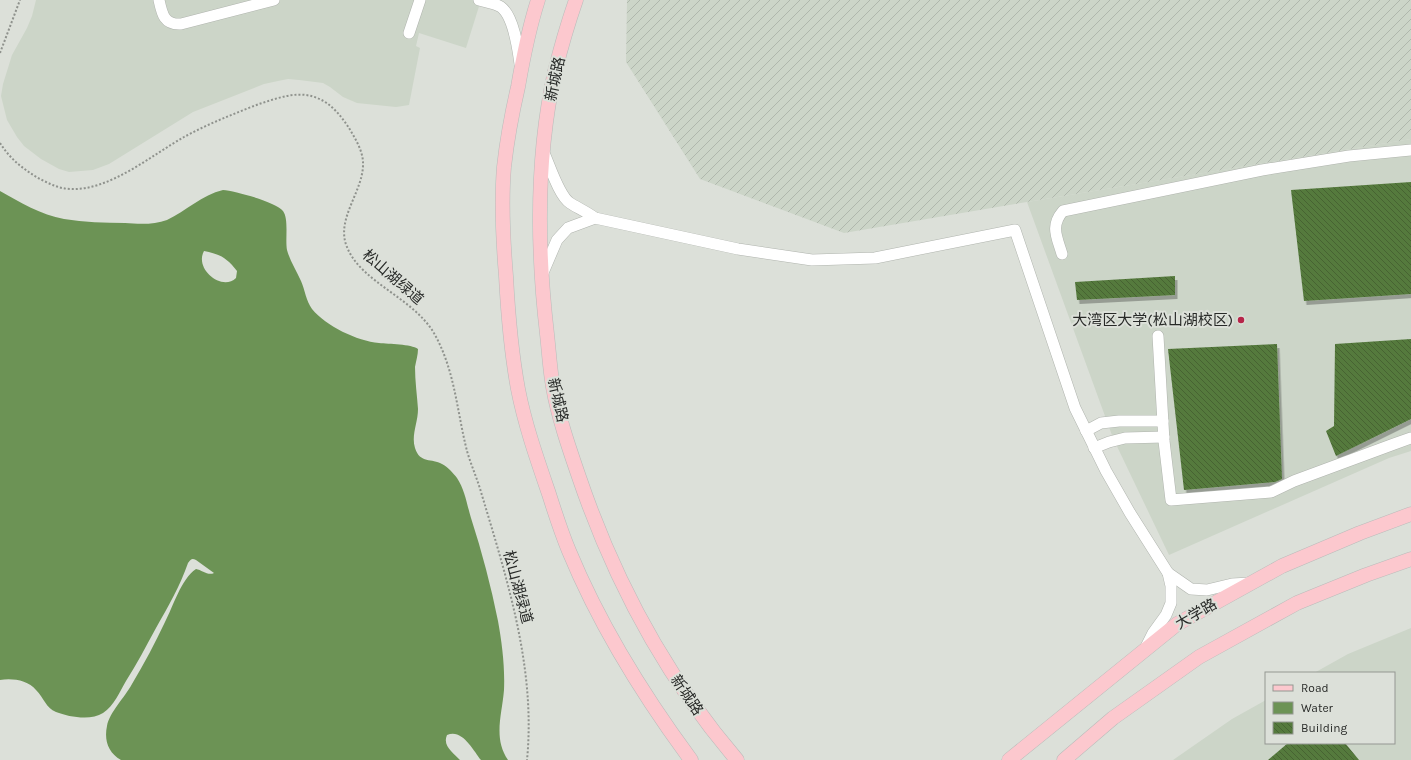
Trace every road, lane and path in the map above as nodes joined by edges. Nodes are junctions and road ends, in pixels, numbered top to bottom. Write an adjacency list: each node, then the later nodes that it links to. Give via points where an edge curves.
1 (20, 0): 9 (path)
2 (158, 0): 3 (street, via 165,19 175,24)
3 (274, 0)
4 (420, 0): 8 (street)
5 (480, 0): 10 (street, via 500,7 508,16)
6 (538, 0): 10 (main road)
7 (576, 0): 13 (main road, 新城路, via 555,70)
8 (409, 33)
9 (0, 53)
10 (521, 70): 29 (main road, via 504,166 503,229 512,350 528,432 568,550 589,594 632,675)
11 (0, 143): 28 (path, 松山湖绿道, via 15,162 34,176 57,187 82,189 121,175 186,136 221,119 281,97 306,95 317,98 340,116 354,137 363,160 361,175 344,228 347,248 366,272 423,318 435,335 453,381 467,450 519,630 528,690)
12 (1411, 150): 15 (street, via 1349,156 1262,170 1063,211 1057,217 1054,227)
13 (544, 153): 14 (street, via 561,193 569,203); 16 (main road, 新城路, via 541,182)
14 (595, 218): 16 (street, via 568,228 557,240); 19 (street, via 738,249 812,260 875,258 1015,230 1075,408)
15 (1062, 254)
16 (542, 276): 30 (main road, 新城路, via 553,387 569,447 593,518 622,584 657,648 690,702)
17 (1158, 336): 18 (street)
18 (1163, 421): 19 (street, via 1101,423); 20 (street)
19 (1086, 432): 22 (street)
20 (1164, 437): 21 (street, via 1171,500 1271,492); 22 (street, via 1125,438)
21 (1411, 438)
22 (1094, 448): 25 (street, via 1130,513)
23 (1411, 514): 26 (main road, 大学路, via 1282,566)
24 (1411, 558): 32 (main road, via 1297,603 1199,657 1113,718)
25 (1168, 573): 26 (street, via 1191,589 1207,590); 27 (street, via 1171,603)
26 (1250, 583): 27 (main road, 大学路, via 1177,624)
27 (1144, 650): 31 (main road, 大学路)
28 (527, 760)
29 (692, 760)
30 (737, 760)
31 (1009, 760)
32 (1064, 760)

